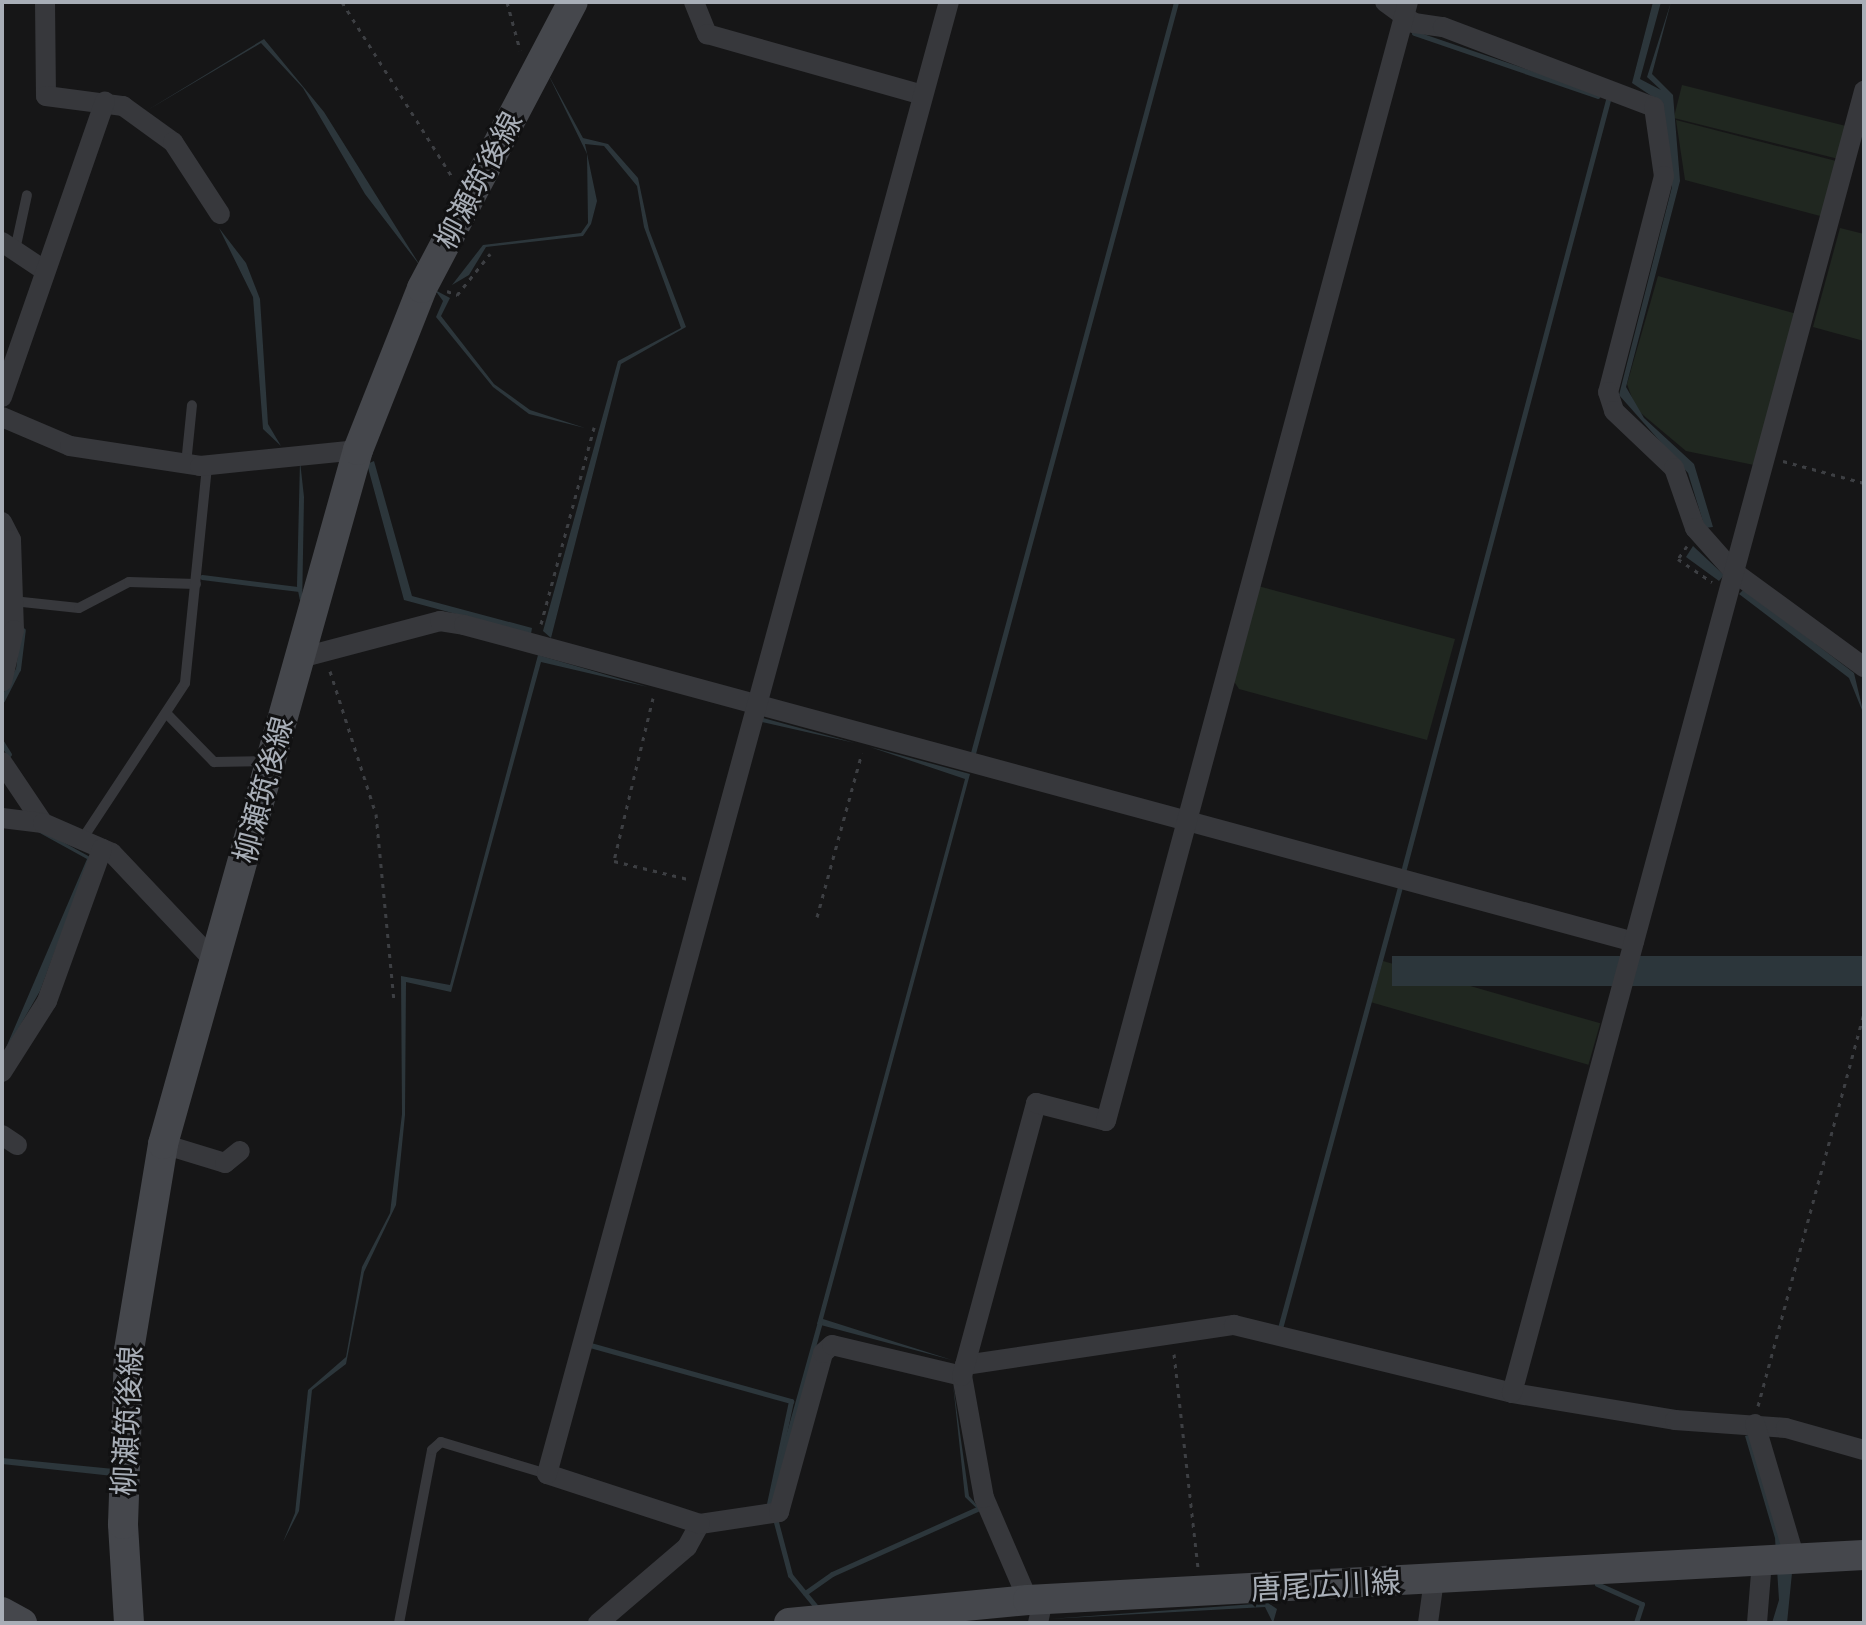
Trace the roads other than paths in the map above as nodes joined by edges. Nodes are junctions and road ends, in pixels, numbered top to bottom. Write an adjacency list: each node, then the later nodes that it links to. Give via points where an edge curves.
1 (45, 2): 9 (street, via 46,96)
2 (573, 2): 17 (main road, 柳瀬筑後線, via 428,278)
3 (694, 2): 8 (street, via 707,34)
4 (949, 2): 8 (street)
5 (1385, 2): 6 (street)
6 (1406, 9): 20 (street, via 1654,107 1664,176 1608,392 1614,411 1674,468 1697,530); 31 (street)
7 (1864, 91): 20 (street)
8 (922, 95): 26 (street)
9 (105, 101): 11 (street, via 173,142); 13 (street, via 84,173)
10 (27, 195): 12 (lane)
11 (219, 215)
12 (8, 246): 13 (street)
13 (41, 268): 14 (street, via 43,295)
14 (2, 397)
15 (192, 405): 18 (lane)
16 (2, 417): 18 (street, via 70,446)
17 (358, 450): 18 (street); 23 (main road, 柳瀬筑後線)
18 (196, 464): 21 (lane)
19 (2, 522): 22 (street, via 11,540)
20 (1734, 572): 24 (street); 35 (street)
21 (196, 584): 22 (lane, via 129,582 79,608); 27 (lane, via 185,683)
22 (13, 601): 25 (street)
23 (312, 655): 26 (street, via 440,621); 28 (main road, 柳瀬筑後線)
24 (1864, 667)
25 (2, 682)
26 (757, 704): 31 (street); 44 (street)
27 (168, 715): 28 (lane, via 214,762); 33 (lane)
28 (272, 761): 36 (main road, 柳瀬筑後線)
29 (2, 762): 32 (street)
30 (2, 818): 32 (street)
31 (1189, 822): 35 (street); 40 (street, via 1106,1121 1036,1103)
32 (43, 823): 33 (street)
33 (79, 843): 34 (street)
34 (102, 849): 36 (street); 37 (street, via 47,1001)
35 (1634, 942): 41 (street)
36 (216, 963): 38 (main road, 柳瀬筑後線)
37 (2, 1072)
38 (163, 1144): 39 (street, via 225,1163); 52 (main road, 柳瀬筑後線, via 129,1350 123,1524)
39 (240, 1151)
40 (964, 1371): 41 (street, via 1234,1325 1278,1330); 45 (street, via 832,1345 823,1353 779,1512); 49 (street, via 984,1498)
41 (1512, 1393): 42 (street, via 1675,1420)
42 (1755, 1424): 43 (street); 47 (street)
43 (1864, 1450)
44 (547, 1474): 45 (street); 53 (lane, via 441,1442 432,1450)
45 (700, 1524): 54 (street, via 687,1547)
46 (1864, 1555): 47 (main road, 唐尾広川線)
47 (1781, 1560): 48 (main road, 唐尾広川線); 57 (street)
48 (1434, 1580): 49 (main road, 唐尾広川線); 56 (street)
49 (1036, 1607): 55 (main road, 唐尾広川線)
50 (2, 1612): 51 (main road)
51 (22, 1623)
52 (129, 1623)
53 (399, 1623)
54 (598, 1623)
55 (789, 1623)
56 (1428, 1623)
57 (1757, 1623)

